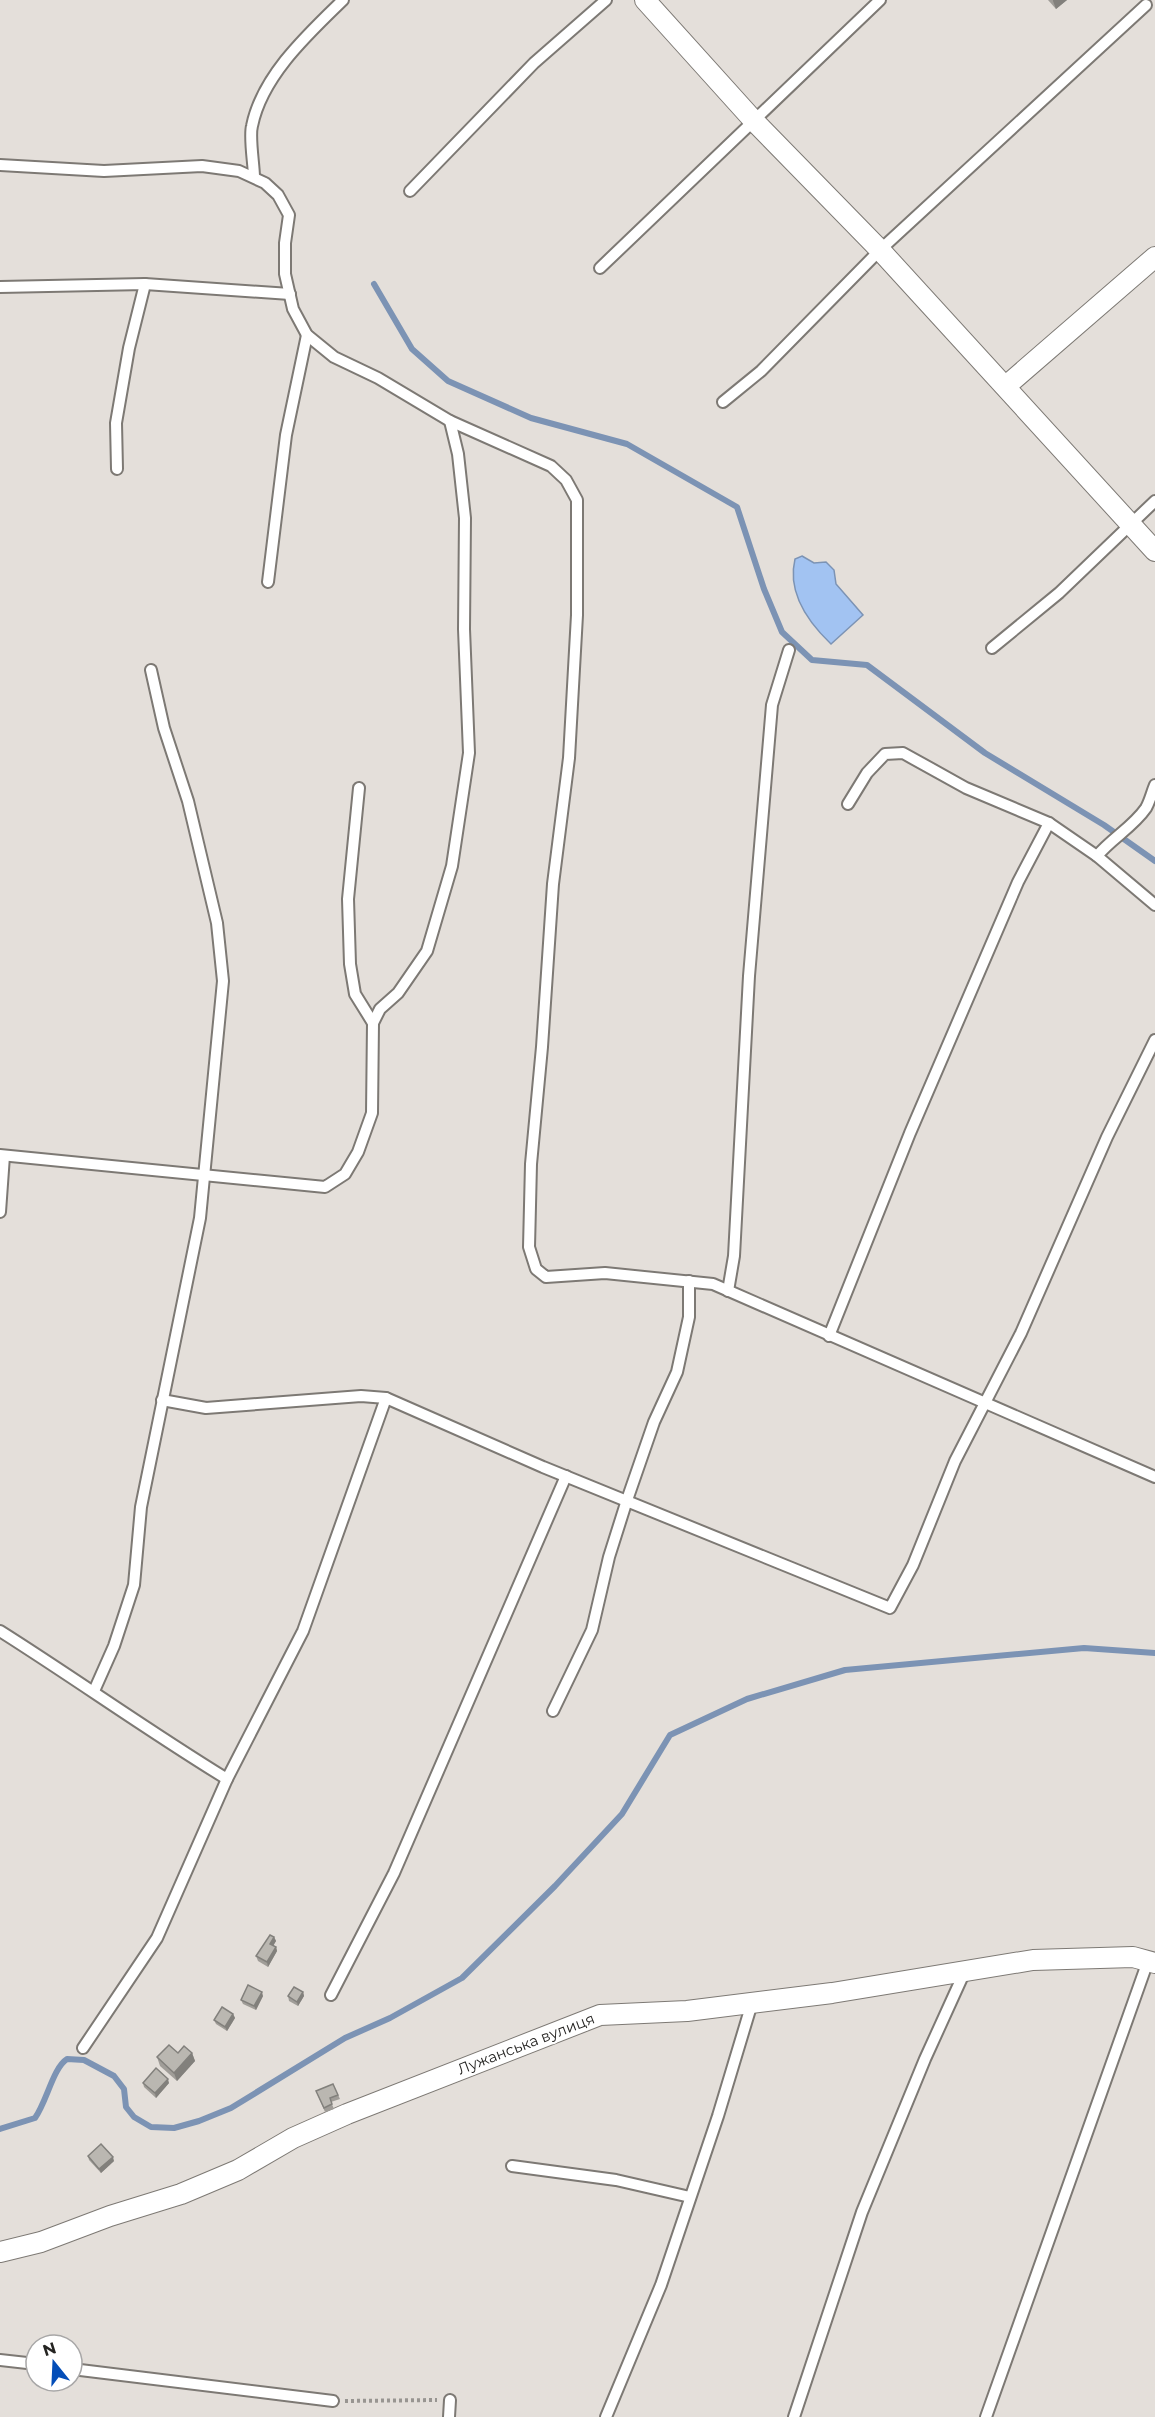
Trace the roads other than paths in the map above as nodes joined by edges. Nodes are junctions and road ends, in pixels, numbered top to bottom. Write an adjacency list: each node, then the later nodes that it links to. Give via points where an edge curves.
1 (343, 0): 8 (lane, via 283,63 262,98 251,128)
2 (606, 0): 9 (lane, via 534,63)
3 (645, 0): 6 (street)
4 (880, 0): 6 (lane)
5 (1146, 5): 10 (lane)
6 (755, 122): 10 (street); 12 (lane)
7 (0, 165): 8 (lane, via 104,171 202,166)
8 (254, 177): 15 (lane, via 278,195 289,215 285,274)
9 (410, 191)
10 (880, 250): 17 (street); 18 (lane, via 761,371)
11 (1155, 257): 17 (street)
12 (600, 268)
13 (145, 284): 14 (lane); 15 (lane); 20 (lane, via 116,423)
14 (0, 287)
15 (290, 294): 16 (lane)
16 (306, 335): 19 (lane, via 334,357); 24 (lane, via 286,435)
17 (1006, 386): 22 (street)
18 (723, 402)
19 (450, 421): 34 (lane, via 465,518 469,753 452,866 427,951); 39 (lane, via 551,466 566,480 577,500 577,615 569,758 553,884 531,1164 529,1247 536,1269 546,1277 605,1273)
20 (117, 469)
21 (1155, 501): 22 (lane)
22 (1130, 523): 23 (street); 25 (lane, via 1059,593)
23 (1155, 551)
24 (268, 582)
25 (992, 648)
26 (789, 650): 40 (lane, via 772,705 749,976 734,1256)
27 (151, 670): 37 (lane, via 217,923 223,981)
28 (1155, 785): 32 (lane, via 1147,807 1131,825 1109,840)
29 (359, 788): 34 (lane, via 348,899 350,964 356,994)
30 (848, 804): 31 (lane, via 867,773 885,754 903,753 966,788)
31 (1049, 823): 32 (lane); 41 (lane, via 1018,882 910,1133)
32 (1097, 856): 33 (lane)
33 (1155, 905)
34 (373, 1023): 37 (lane, via 372,1113 345,1174 325,1187)
35 (1155, 1040): 44 (lane)
36 (2, 1156): 37 (lane); 38 (lane)
37 (205, 1176): 43 (lane, via 184,1303)
38 (0, 1212)
39 (689, 1281): 40 (lane, via 713,1284); 47 (lane, via 689,1317 677,1372 654,1422)
40 (728, 1291): 41 (lane)
41 (829, 1336): 44 (lane)
42 (386, 1398): 43 (lane, via 361,1396 206,1408); 45 (lane); 51 (lane, via 303,1631)
43 (162, 1400): 49 (lane, via 141,1507 134,1585)
44 (985, 1403): 46 (lane); 47 (lane, via 890,1608)
45 (566, 1476): 47 (lane); 54 (lane, via 394,1873)
46 (1155, 1477)
47 (627, 1500): 50 (lane, via 592,1630)
48 (0, 1630): 49 (lane)
49 (94, 1691): 51 (lane)
50 (553, 1711)
51 (227, 1779): 56 (lane, via 157,1938)
52 (1151, 1962): 53 (street, Лужанська вулиця, via 1133,1957 1033,1960); 68 (lane)
53 (965, 1971): 55 (street, Лужанська вулиця); 67 (lane, via 862,2211)
54 (331, 1995)
55 (752, 2003): 58 (lane); 59 (street, Лужанська вулиця, via 600,2015 347,2114 293,2138 238,2170 181,2194)
56 (83, 2048)
57 (512, 2166): 58 (lane, via 616,2180)
58 (690, 2197): 66 (lane, via 660,2285)
59 (0, 2252)
60 (0, 2360): 61 (lane)
61 (24, 2363)
62 (84, 2370): 64 (lane)
63 (450, 2400): 65 (lane)
64 (333, 2401)
65 (449, 2417)
66 (606, 2417)
67 (794, 2417)
68 (986, 2417)

